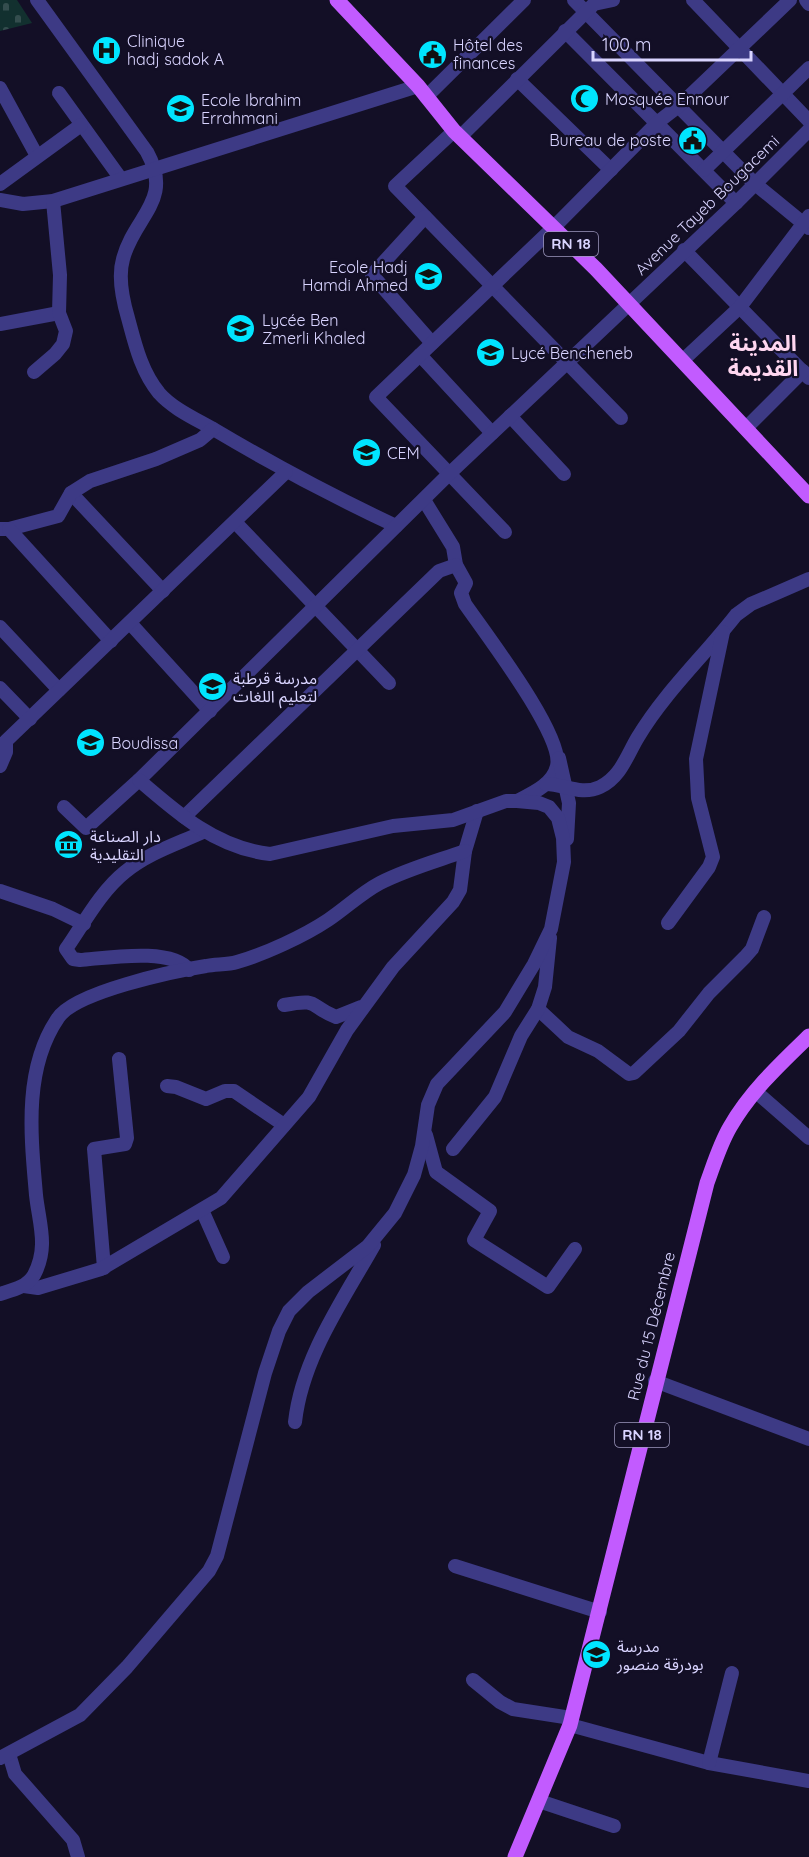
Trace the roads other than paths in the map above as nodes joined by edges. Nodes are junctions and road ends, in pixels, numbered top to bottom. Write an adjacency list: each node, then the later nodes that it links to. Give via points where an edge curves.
1 (38, 0): 27 (street)
2 (337, 0): 16 (main road, RN 18)
3 (524, 0): 16 (street)
4 (574, 0): 10 (street)
5 (614, 0): 10 (street, via 594,4)
6 (693, 0): 12 (street)
7 (790, 0): 12 (street)
8 (806, 0): 9 (street)
9 (809, 4)
10 (586, 12): 11 (street); 19 (street)
11 (565, 31): 14 (street); 21 (street)
12 (740, 48): 18 (street); 19 (street)
13 (809, 68): 18 (street)
14 (517, 79): 24 (street); 28 (street)
15 (0, 88): 26 (street)
16 (422, 92): 24 (main road, RN 18); 27 (street)
17 (59, 93): 22 (street)
18 (781, 93): 20 (street); 25 (street)
19 (680, 105): 21 (street); 25 (street)
20 (809, 121)
21 (658, 122): 28 (street); 29 (street)
22 (81, 124): 26 (street); 30 (street)
23 (809, 130): 31 (street, Avenue Tayeb Bougacemi)
24 (458, 133): 36 (street, via 395,186); 38 (main road, RN 18)
25 (724, 151): 29 (street); 31 (street)
26 (37, 156): 32 (street)
27 (156, 168): 30 (street); 54 (street, via 152,204 122,261 126,310 138,356 159,394)
28 (611, 170): 38 (street)
29 (704, 170): 35 (street)
30 (121, 179): 34 (street)
31 (754, 183): 35 (street, Avenue Tayeb Bougacemi); 37 (street)
32 (0, 184)
33 (0, 200): 34 (street, via 23,204)
34 (53, 201): 43 (street, via 60,274)
35 (736, 202): 39 (street, Avenue Tayeb Bougacemi)
36 (425, 217): 40 (street); 45 (street, via 372,275)
37 (807, 222): 42 (street)
38 (554, 227): 40 (street); 41 (main road, RN 18)
39 (684, 250): 41 (street, Avenue Tayeb Bougacemi); 42 (street)
40 (493, 284): 45 (street); 47 (street)
41 (627, 304): 47 (street, Avenue Tayeb Bougacemi); 48 (main road, RN 18)
42 (740, 307): 48 (street); 50 (street)
43 (58, 313): 44 (street); 49 (street, via 66,331 63,344)
44 (0, 324)
45 (432, 343): 46 (street)
46 (420, 355): 55 (street); 57 (street, via 376,397)
47 (567, 361): 51 (street, Avenue Tayeb Bougacemi); 52 (street)
48 (682, 361): 53 (main road, RN 18)
49 (34, 372)
50 (806, 375): 53 (street)
51 (510, 416): 55 (street, Avenue Tayeb Bougacemi); 58 (street)
52 (621, 418)
53 (746, 428): 59 (main road, RN 18)
54 (213, 429): 56 (street); 60 (street, via 200,440 90,481)
55 (492, 433): 57 (street, Avenue Tayeb Bougacemi)
56 (286, 472): 62 (street); 63 (street)
57 (449, 474): 61 (street, Avenue Tayeb Bougacemi); 65 (street)
58 (564, 474)
59 (806, 489)
60 (71, 493): 64 (street, via 58,516); 68 (street)
61 (424, 500): 63 (street, Avenue Tayeb Bougacemi); 66 (street, via 453,547)
62 (235, 522): 68 (street); 69 (street)
63 (396, 526): 69 (street, Avenue Tayeb Bougacemi)
64 (4, 529): 73 (street)
65 (505, 532)
66 (456, 565): 74 (street, via 439,571); 80 (street, via 466,583 461,593 465,604 542,718)
67 (809, 579): 72 (street, via 751,604)
68 (163, 591): 70 (street)
69 (316, 604): 74 (street); 78 (street, Avenue Tayeb Bougacemi)
70 (130, 622): 73 (street); 78 (street)
71 (0, 627): 77 (street)
72 (723, 631): 84 (street, via 651,717 619,771 600,787); 94 (street, via 696,759 698,798 712,857)
73 (111, 641): 77 (street)
74 (357, 648): 75 (street); 88 (street)
75 (389, 683)
76 (0, 688): 79 (street)
77 (59, 690): 79 (street)
78 (210, 711): 82 (street, Avenue Tayeb Bougacemi)
79 (30, 719): 81 (street, via 6,741)
80 (557, 748): 83 (street, via 557,765); 84 (street)
81 (0, 766)
82 (139, 780): 86 (street, Avenue Tayeb Bougacemi, via 86,828); 88 (street)
83 (546, 784): 84 (street); 85 (street)
84 (566, 788): 91 (street, via 569,803)
85 (517, 801): 87 (street); 91 (street, via 549,807 558,818)
86 (64, 807)
87 (477, 811): 89 (street, via 453,820 393,826 270,854 251,852); 90 (street)
88 (184, 817): 89 (street)
89 (203, 832): 95 (street, via 141,860 123,873)
90 (465, 851): 97 (street, via 379,884 326,921 260,954 235,963); 99 (street, via 460,890 453,902)
91 (564, 862): 96 (street)
92 (0, 891): 95 (street)
93 (764, 917): 100 (street, via 752,949 679,1031 634,1073 622,1070 598,1051 568,1037)
94 (668, 923)
95 (84, 924): 97 (street, via 66,949 72,958 172,958)
96 (551, 929): 100 (street, via 545,987); 106 (street, via 505,1012 437,1084 428,1105)
97 (189, 970): 114 (street, via 89,995 57,1018 35,1074 32,1103 36,1197 43,1246 33,1276)
98 (284, 1005): 99 (street, via 316,1003 336,1017)
99 (363, 1006): 105 (street, via 309,1097)
100 (538, 1009): 108 (street, via 521,1036 495,1097)
101 (809, 1036): 104 (main road, Rue du 15 Décembre / RN 18)
102 (119, 1059): 113 (street, via 125,1144 94,1149)
103 (167, 1086): 105 (street, via 206,1099 234,1091)
104 (755, 1091): 107 (street); 116 (main road, Rue du 15 Décembre / RN 18, via 729,1128 707,1183)
105 (284, 1125): 109 (street, via 238,1182)
106 (425, 1131): 110 (street, via 414,1175); 111 (street, via 436,1173 490,1211 474,1240 548,1287)
107 (809, 1138)
108 (453, 1149)
109 (202, 1210): 112 (street); 113 (street)
110 (383, 1228): 117 (street, via 310,1362); 124 (street, via 368,1246 308,1292 290,1311 279,1331 217,1556 209,1571 80,1715)
111 (575, 1249)
112 (223, 1257)
113 (104, 1268): 114 (street, via 39,1288)
114 (24, 1286): 115 (street)
115 (0, 1294)
116 (655, 1381): 118 (street); 120 (main road, Rue du 15 Décembre / RN 18)
117 (295, 1422)
118 (809, 1439)
119 (455, 1566): 120 (street)
120 (600, 1612): 123 (main road, Rue du 15 Décembre / RN 18)
121 (732, 1673): 125 (street)
122 (473, 1680): 123 (street, via 513,1709)
123 (571, 1721): 125 (street); 127 (main road, Rue du 15 Décembre / RN 18)
124 (4, 1756): 129 (street, via 73,1840)
125 (709, 1764): 126 (street)
126 (809, 1781)
127 (539, 1801): 128 (street); 130 (main road, Rue du 15 Décembre / RN 18)
128 (614, 1826)
129 (78, 1857)
130 (515, 1857)

